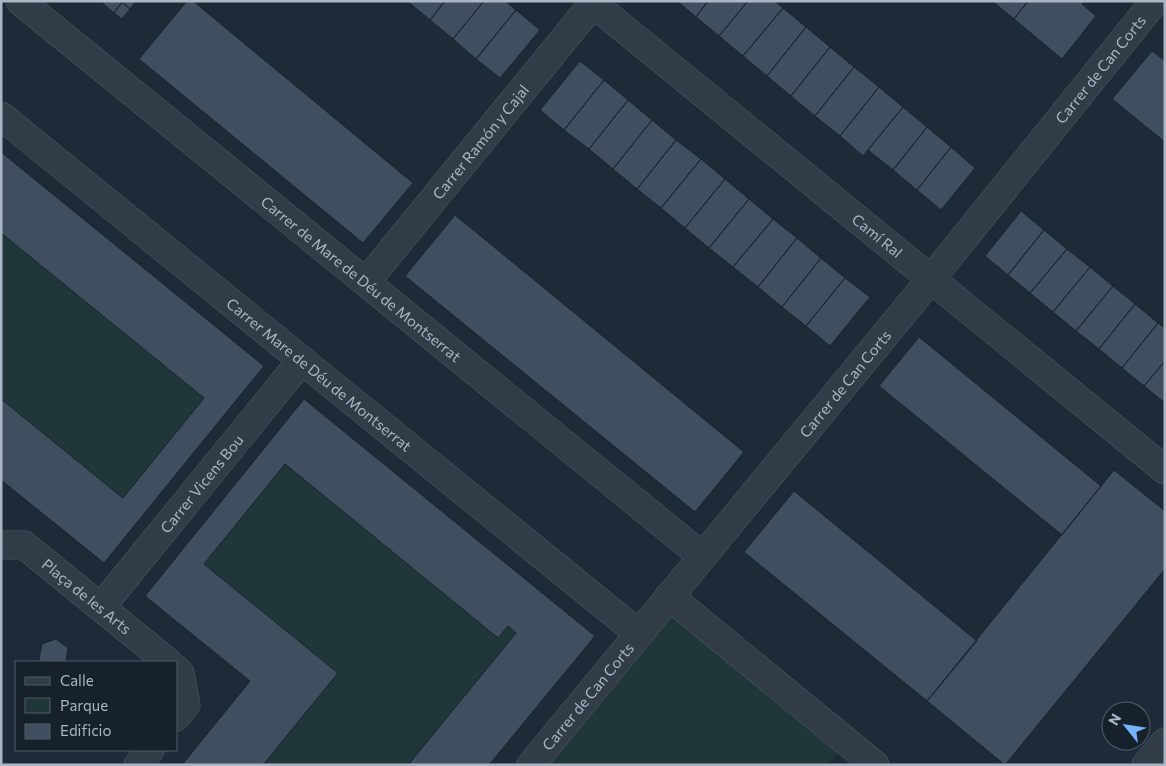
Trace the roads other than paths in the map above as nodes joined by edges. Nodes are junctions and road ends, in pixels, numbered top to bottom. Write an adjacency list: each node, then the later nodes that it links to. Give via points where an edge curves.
1 (20, 1): 6 (street, Carrer de Mare de Déu de Montserrat)
2 (1155, 1): 5 (street, Carrer de Can Corts)
3 (593, 2): 5 (street, Camí Ral); 6 (street, Carrer Ramón y Cajal)
4 (1, 116): 7 (street, Carrer Mare de Déu de Montserrat)
5 (931, 279): 8 (street, Camí Ral); 10 (street, Carrer de Can Corts)
6 (366, 282): 10 (street, Carrer de Mare de Déu de Montserrat)
7 (302, 360): 12 (street, Carrer Vicens Bou); 13 (street, Carrer Mare de Déu de Montserrat)
8 (1165, 470)
9 (1, 545): 12 (street, Plaça de les Arts, via 24,545)
10 (702, 556): 11 (street, Carrer de Can Corts)
11 (669, 596): 13 (street, Carrer de Can Corts); 21 (street)
12 (101, 607): 14 (street, Plaça de les Arts)
13 (638, 633): 20 (street, Carrer de Can Corts)
14 (167, 661)
15 (178, 670): 16 (street, via 186,704)
16 (178, 714)
17 (1165, 742): 22 (street)
18 (149, 751): 19 (street)
19 (138, 765)
20 (531, 765)
21 (876, 765)
22 (1146, 765)

